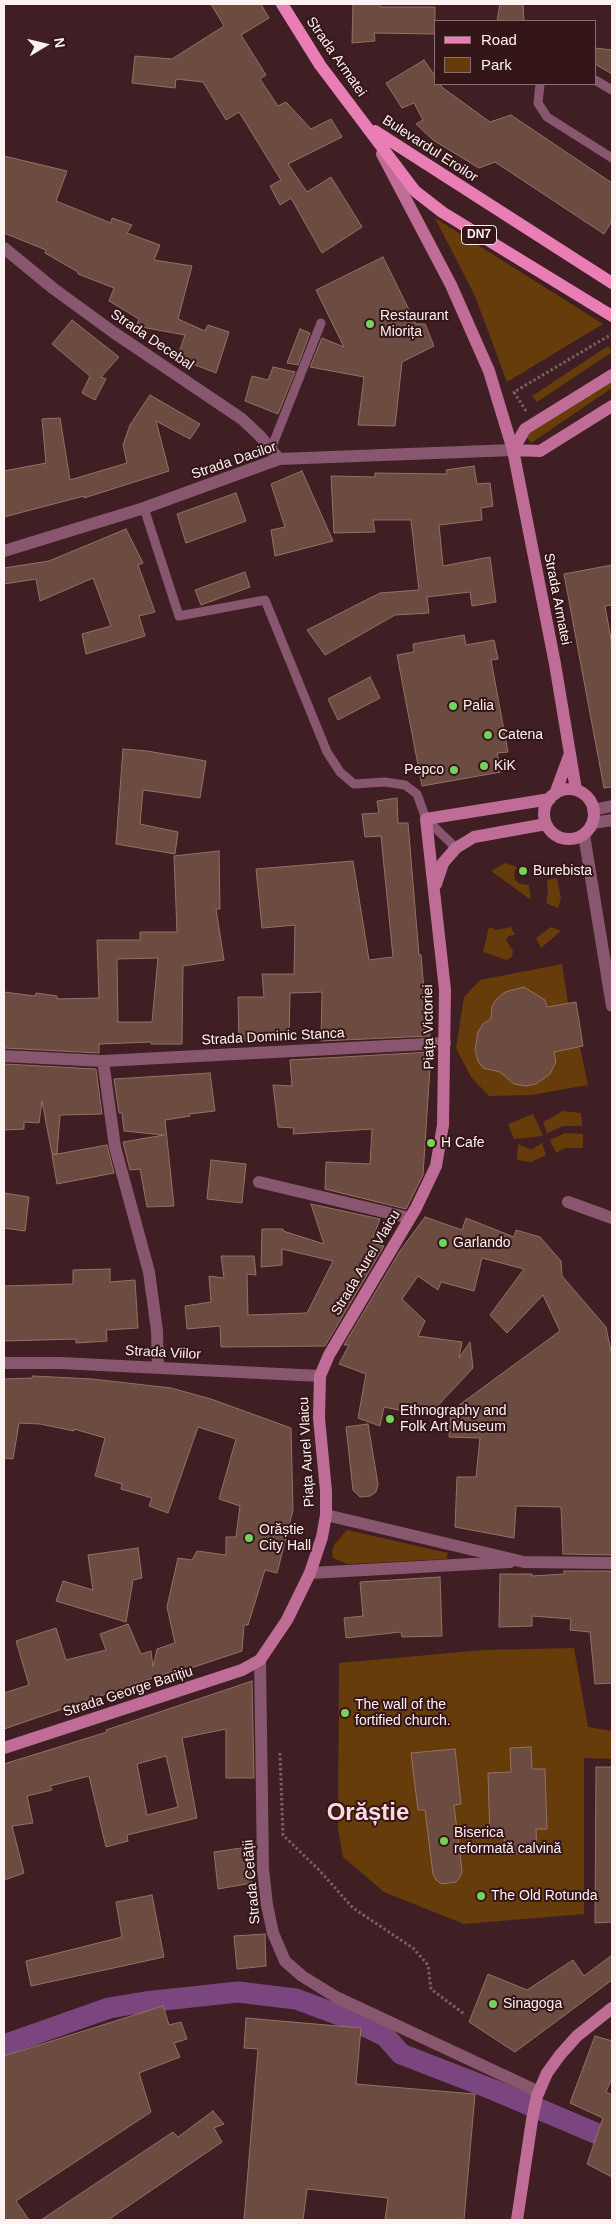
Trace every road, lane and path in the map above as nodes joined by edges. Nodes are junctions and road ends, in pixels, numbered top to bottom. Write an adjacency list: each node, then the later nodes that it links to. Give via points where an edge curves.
1 (282, 4): 5 (main road, Strada Armatei / DN7, via 320,65)
2 (596, 81): 4 (lane)
3 (540, 85): 6 (lane, via 538,103 547,117)
4 (612, 90)
5 (368, 127): 8 (main road, Bulevardul Eroilor / DN7); 9 (main road, Bulevardul Eroilor / DN7, via 415,191 442,212); 16 (main road, Strada Armatei, via 451,285 489,371)
6 (612, 158)
7 (4, 248): 15 (street, Strada Decebal, via 113,332 242,419)
8 (612, 283)
9 (612, 316)
10 (321, 323): 15 (lane)
11 (612, 334): 14 (path, via 514,392)
12 (612, 375): 16 (main road, via 525,429)
13 (612, 406): 16 (main road, via 540,451)
14 (527, 413)
15 (270, 449): 17 (street, Strada Decebal)
16 (512, 450): 17 (street, Strada Dacilor); 20 (main road, Strada Armatei)
17 (279, 459): 18 (street, Strada Dacilor)
18 (144, 508): 19 (street, Strada Dacilor); 25 (lane, via 179,616 265,600 327,752 340,772 354,784 385,782 405,785 417,794)
19 (4, 551)
20 (570, 754): 21 (main road, Strada Armatei); 22 (main road)
21 (576, 790): 22 (main road, via 565,790); 24 (main road, via 584,794)
22 (552, 796): 25 (main road); 28 (main road, via 544,811)
23 (612, 806): 24 (street)
24 (594, 810): 27 (main road)
25 (426, 819): 30 (lane); 31 (main road, Piața Victoriei)
26 (612, 820): 27 (street)
27 (592, 823): 29 (main road)
28 (546, 824): 29 (main road, via 562,838 574,839); 30 (main road, Piața Victoriei, via 474,838)
29 (584, 835): 32 (street)
30 (456, 848): 31 (main road, Piața Victoriei, via 444,863)
31 (435, 887): 33 (main road, Piața Victoriei, via 445,990)
32 (612, 1006)
33 (445, 1043): 35 (street, Strada Dominic Stanca); 36 (main road, Piața Victoriei, via 443,1125)
34 (4, 1056): 35 (street, Strada Dominic Stanca)
35 (103, 1061): 42 (street, via 115,1147 149,1272)
36 (436, 1166): 39 (main road, Strada Aurel Vlaicu)
37 (259, 1182): 39 (street)
38 (568, 1202): 40 (street)
39 (410, 1218): 43 (main road, Strada Aurel Vlaicu, via 329,1355)
40 (612, 1218)
41 (4, 1364): 42 (street, Strada Viilor, via 61,1362)
42 (158, 1368): 43 (street, Strada Viilor)
43 (320, 1376): 44 (main road, Piața Aurel Vlaicu, via 319,1418)
44 (326, 1515): 45 (street); 47 (main road, Piața Aurel Vlaicu)
45 (524, 1562): 46 (street); 47 (street)
46 (612, 1563)
47 (310, 1573): 48 (main road, Piața Aurel Vlaicu, via 287,1620)
48 (260, 1660): 50 (main road, Strada George Barițiu, via 226,1676); 53 (street, Strada Cetății, via 263,1869 272,1933 285,1961 336,1997)
49 (279, 1745): 52 (path, via 283,1835 353,1908 413,1948 428,1965 431,1989)
50 (4, 1748)
51 (612, 2008): 53 (main road, via 577,2036 560,2055)
52 (464, 2014)
53 (538, 2094): 54 (main road)
54 (517, 2220)

